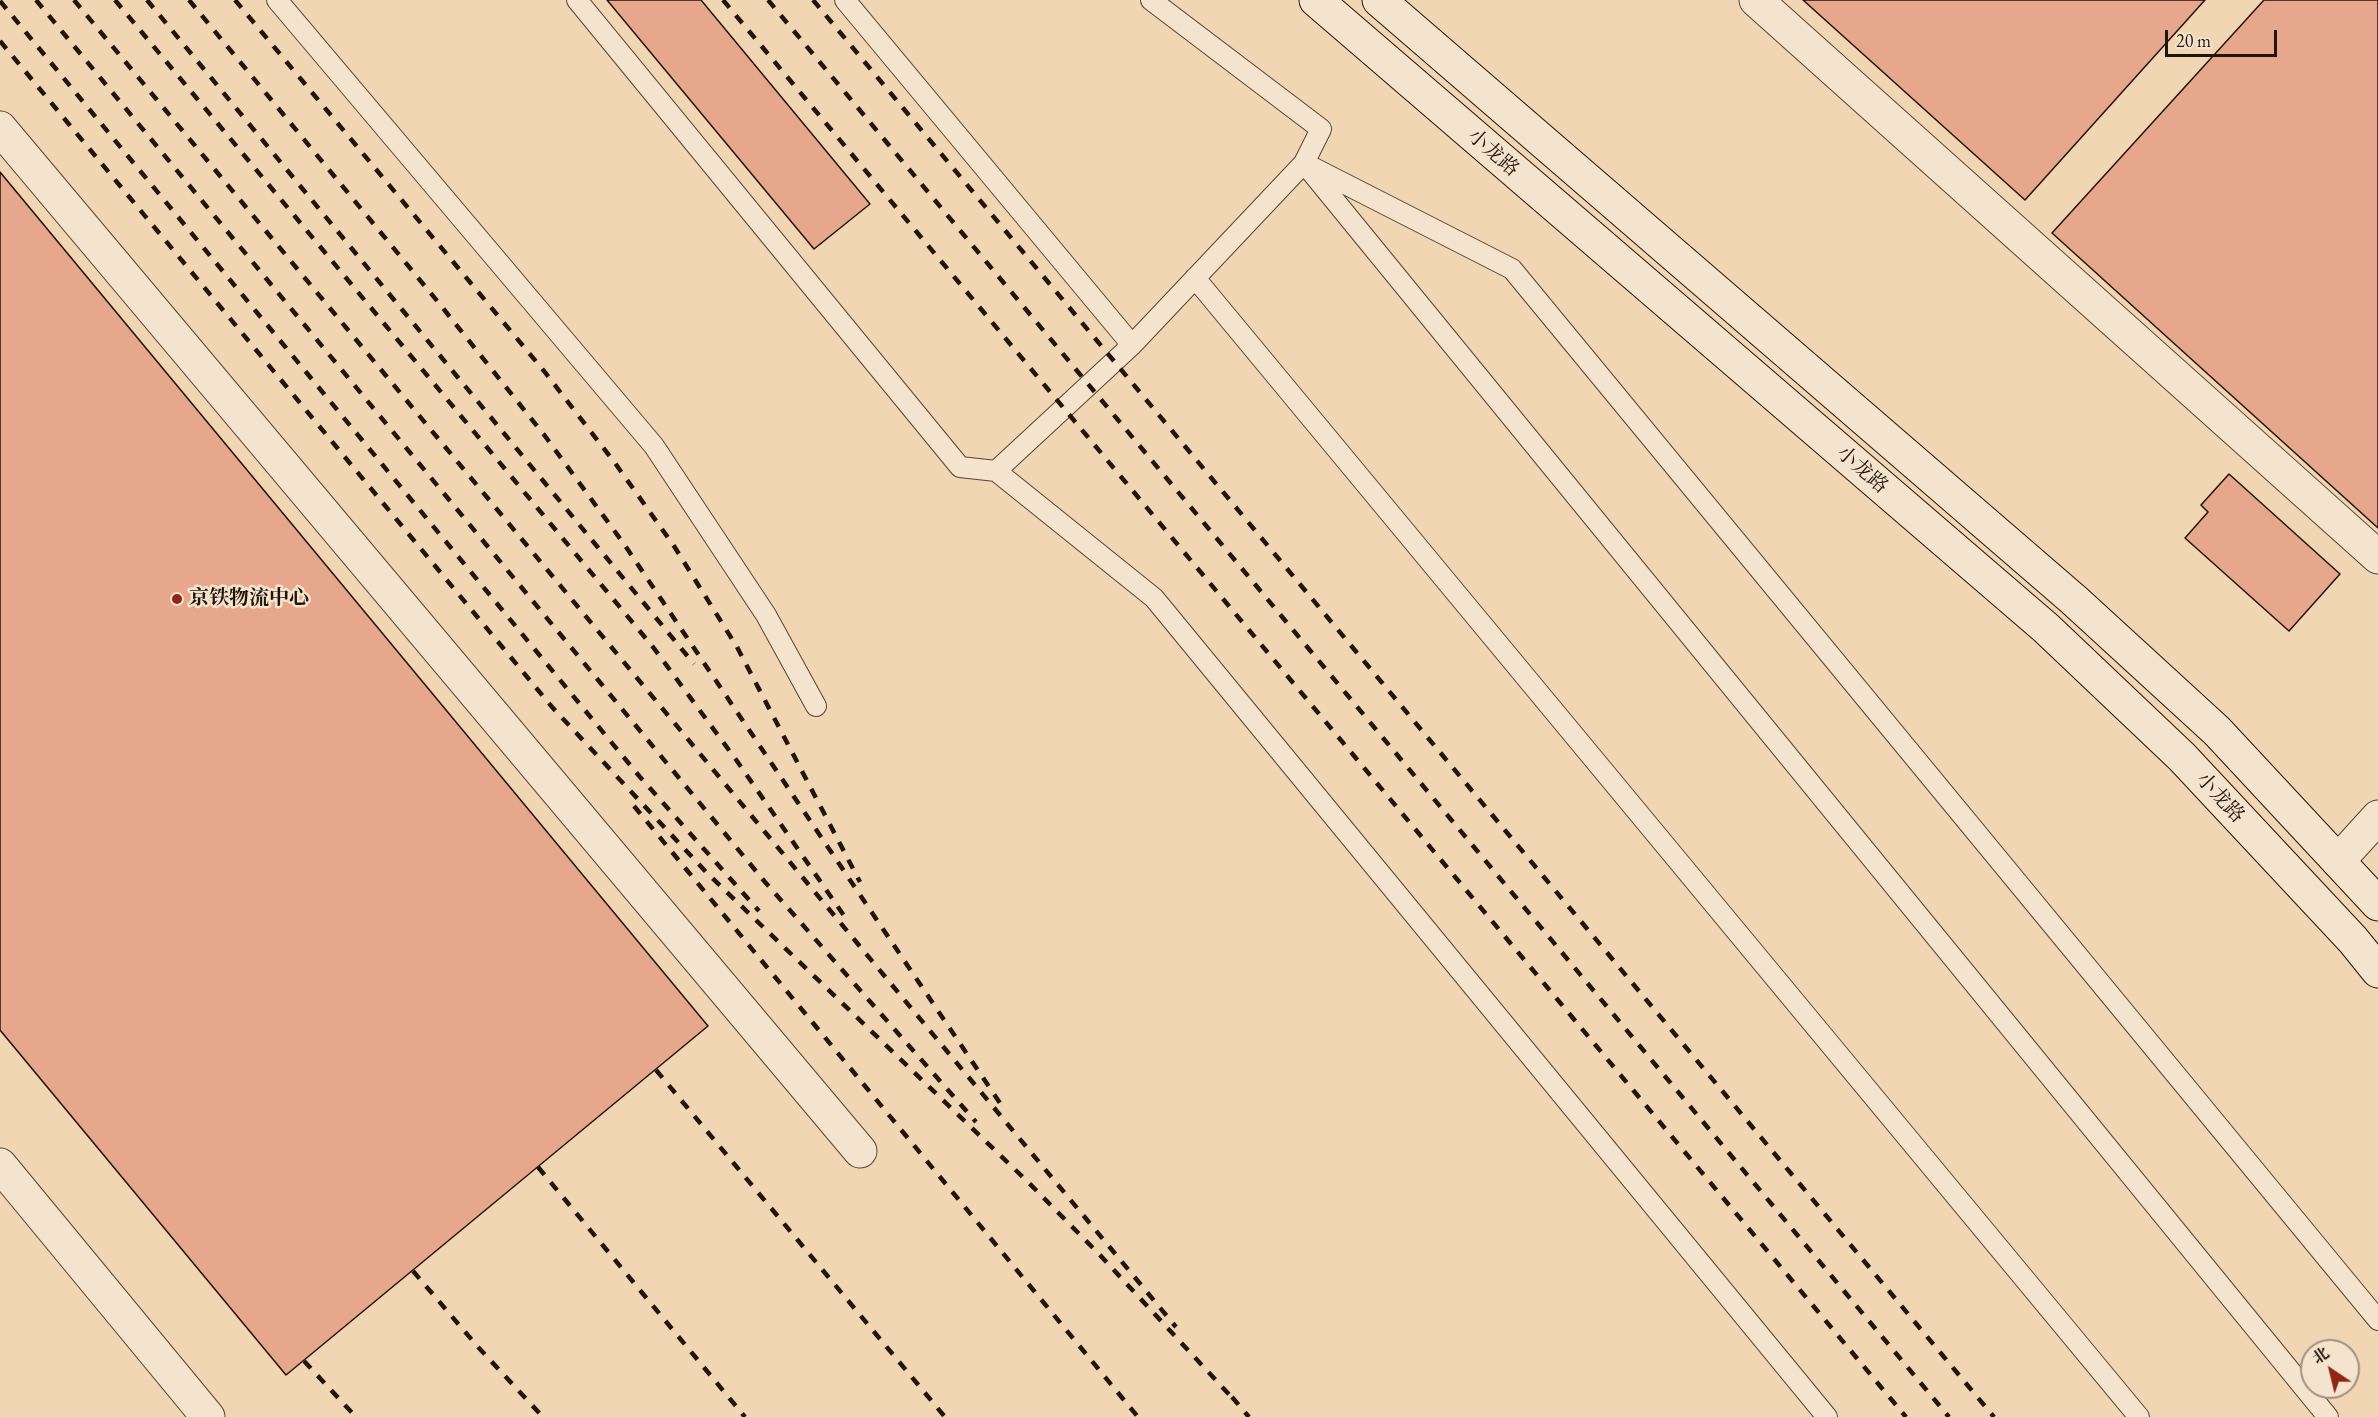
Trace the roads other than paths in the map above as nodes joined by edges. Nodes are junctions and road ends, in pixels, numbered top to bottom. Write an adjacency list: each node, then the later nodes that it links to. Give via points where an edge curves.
1 (277, 0): 14 (lane, via 654,446 766,615)
2 (577, 0): 12 (lane, via 960,467)
3 (845, 0): 11 (lane)
4 (1150, 0): 9 (lane, via 1321,129)
5 (1316, 0): 18 (street, 小龙路, via 2046,628 2182,757)
6 (1379, 0): 16 (street, 小龙路, via 2074,600 2217,730)
7 (1756, 0): 13 (street)
8 (0, 128): 19 (street)
9 (1304, 163): 10 (lane); 21 (lane, via 1512,269); 25 (lane)
10 (1196, 278): 11 (lane); 24 (lane)
11 (1132, 345): 12 (lane)
12 (996, 471): 23 (lane, via 1154,598)
13 (2378, 557)
14 (816, 706)
15 (2378, 817): 16 (street)
16 (2338, 861): 17 (street, 小龙路)
17 (2378, 904)
18 (2378, 971)
19 (860, 1151)
20 (0, 1165): 22 (street)
21 (2378, 1320)
22 (208, 1417)
23 (1827, 1417)
24 (2139, 1417)
25 (2328, 1417)

